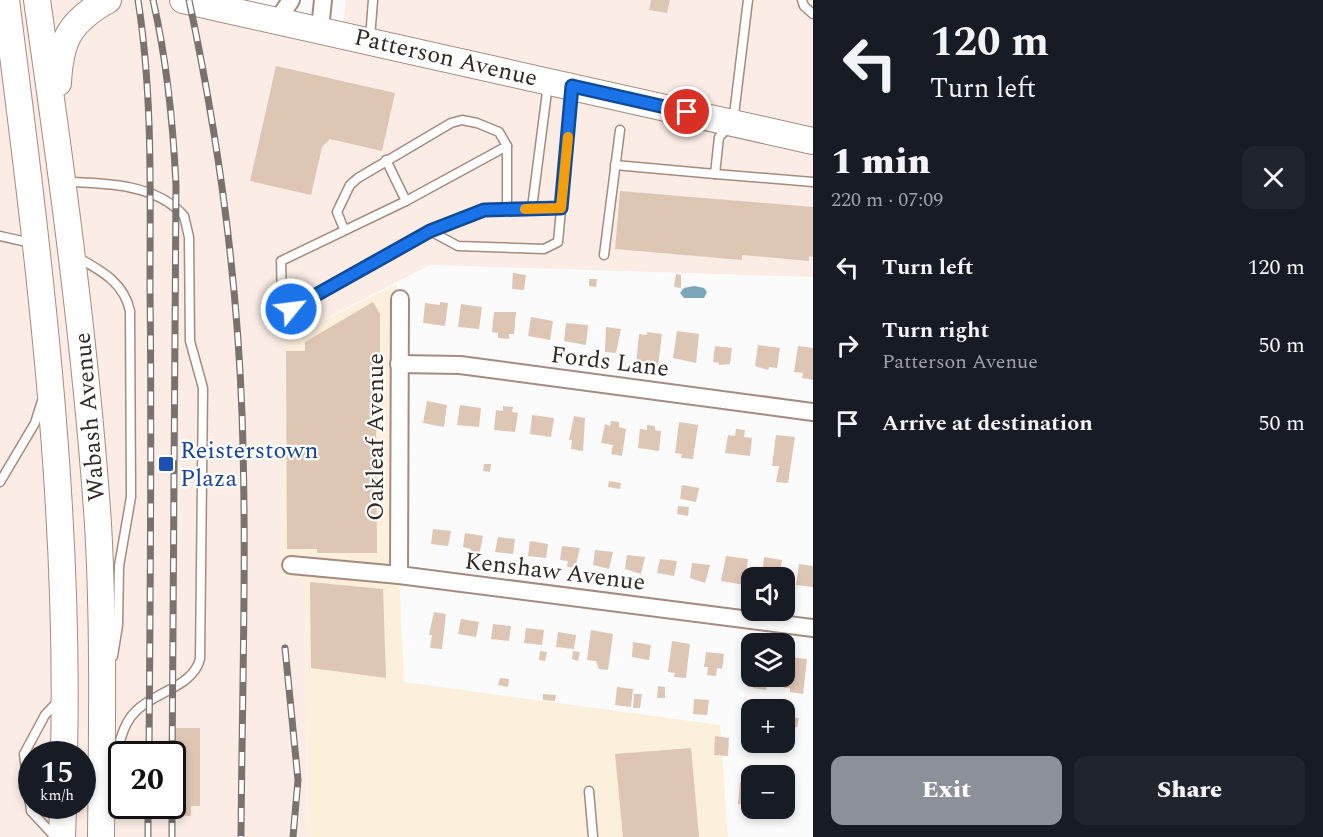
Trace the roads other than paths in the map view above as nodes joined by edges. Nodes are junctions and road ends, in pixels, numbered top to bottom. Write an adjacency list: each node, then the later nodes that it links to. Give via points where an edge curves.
1 (6, 0): 31 (main road, Wabash Avenue)
2 (37, 0): 17 (main road, Wabash Avenue)
3 (108, 0): 17 (main road, via 87,12 66,38 60,57)
4 (183, 0): 9 (main road, Patterson Avenue)
5 (323, 0): 11 (street)
6 (374, 0): 12 (lane)
7 (748, 0): 14 (lane)
8 (802, 0): 10 (lane)
9 (284, 10): 11 (main road, Patterson Avenue)
10 (813, 14)
11 (320, 29): 12 (main road, Patterson Avenue)
12 (370, 40): 13 (main road, Patterson Avenue)
13 (561, 83): 14 (main road, Patterson Avenue); 25 (lane); 26 (lane)
14 (733, 123): 16 (main road, Patterson Avenue); 21 (lane, via 719,137)
15 (620, 130): 20 (lane)
16 (813, 141)
17 (57, 143): 22 (main road, Wabash Avenue)
18 (507, 146): 19 (lane, via 499,132 462,120); 24 (lane); 27 (lane)
19 (386, 160): 24 (lane); 28 (lane, via 350,184 337,212)
20 (615, 165): 21 (lane); 33 (lane)
21 (715, 174): 23 (lane)
22 (63, 182): 32 (main road, Wabash Avenue); 49 (lane, via 122,185 164,200 184,216 189,237 190,341 203,388 200,659 193,674 136,711 127,723)
23 (813, 182)
24 (406, 201): 28 (lane)
25 (532, 208): 26 (lane); 27 (lane)
26 (561, 208): 29 (lane, via 558,242 543,249 458,246)
27 (507, 209): 29 (lane, via 484,210)
28 (344, 229): 29 (lane, via 281,261 283,297 291,309)
29 (430, 231)
30 (0, 236): 31 (lane)
31 (38, 245): 36 (main road, Wabash Avenue)
32 (73, 255): 43 (main road, Wabash Avenue, via 98,525); 43 (lane, via 122,288 130,311 131,497 119,566 118,625)
33 (604, 255)
34 (400, 299): 35 (street, Oakleaf Avenue)
35 (399, 364): 37 (street, Fords Lane, via 460,365); 40 (street, Oakleaf Avenue)
36 (50, 378): 38 (lane, via 35,423); 42 (main road, Wabash Avenue, via 61,531)
37 (813, 412)
38 (0, 482)
39 (291, 565): 40 (street, Kenshaw Avenue)
40 (399, 575): 41 (street, Kenshaw Avenue)
41 (813, 628)
42 (64, 697): 44 (main road, Wabash Avenue); 47 (lane, via 45,714 24,754 32,811)
43 (102, 719): 49 (main road, Wabash Avenue)
44 (64, 741)
45 (590, 791): 50 (lane)
46 (63, 819): 48 (main road)
47 (55, 837)
48 (62, 837)
49 (103, 837)
50 (592, 837)

